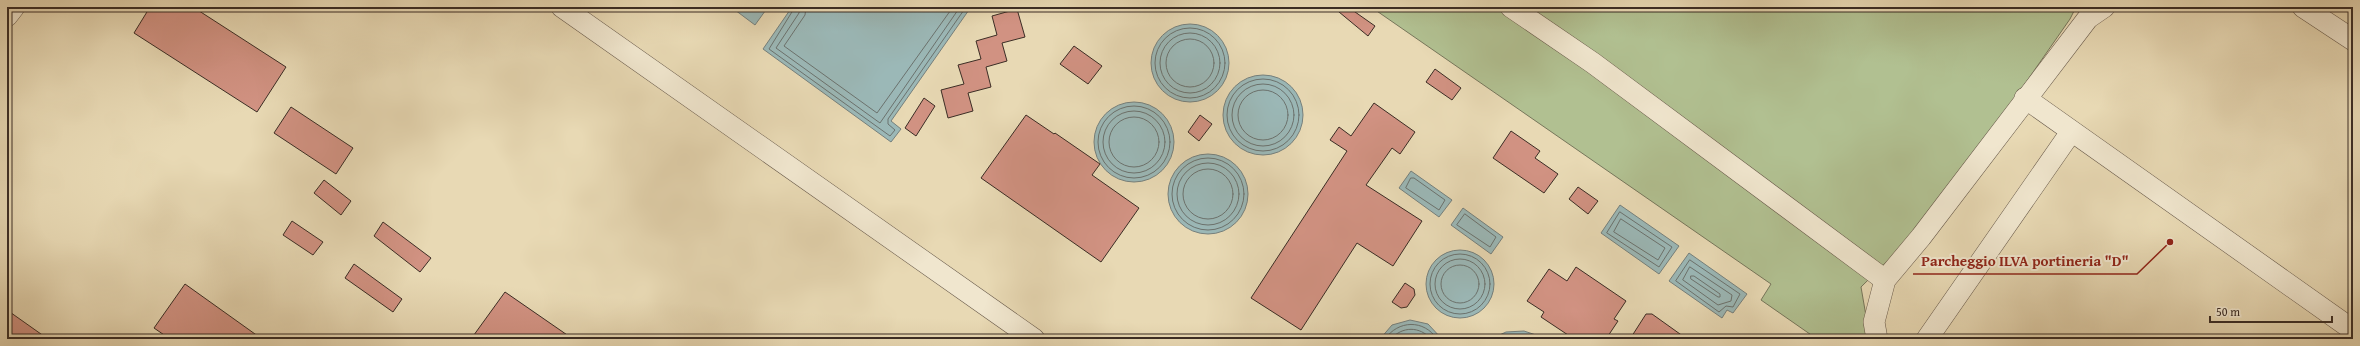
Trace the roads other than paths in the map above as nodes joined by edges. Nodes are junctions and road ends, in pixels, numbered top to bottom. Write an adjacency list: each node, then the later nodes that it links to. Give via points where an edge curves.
1 (14, 7): 6 (street)
2 (562, 7): 12 (street)
3 (1512, 7): 10 (street, via 1593,63)
4 (2303, 7): 7 (street)
5 (2094, 11): 8 (street)
6 (7, 16)
7 (2353, 40)
8 (2025, 98): 9 (street); 10 (street, via 1921,237)
9 (2071, 132): 11 (street); 14 (street)
10 (1885, 280): 13 (street, via 1874,322)
11 (2353, 330)
12 (1034, 339)
13 (1877, 339)
14 (1927, 339)

